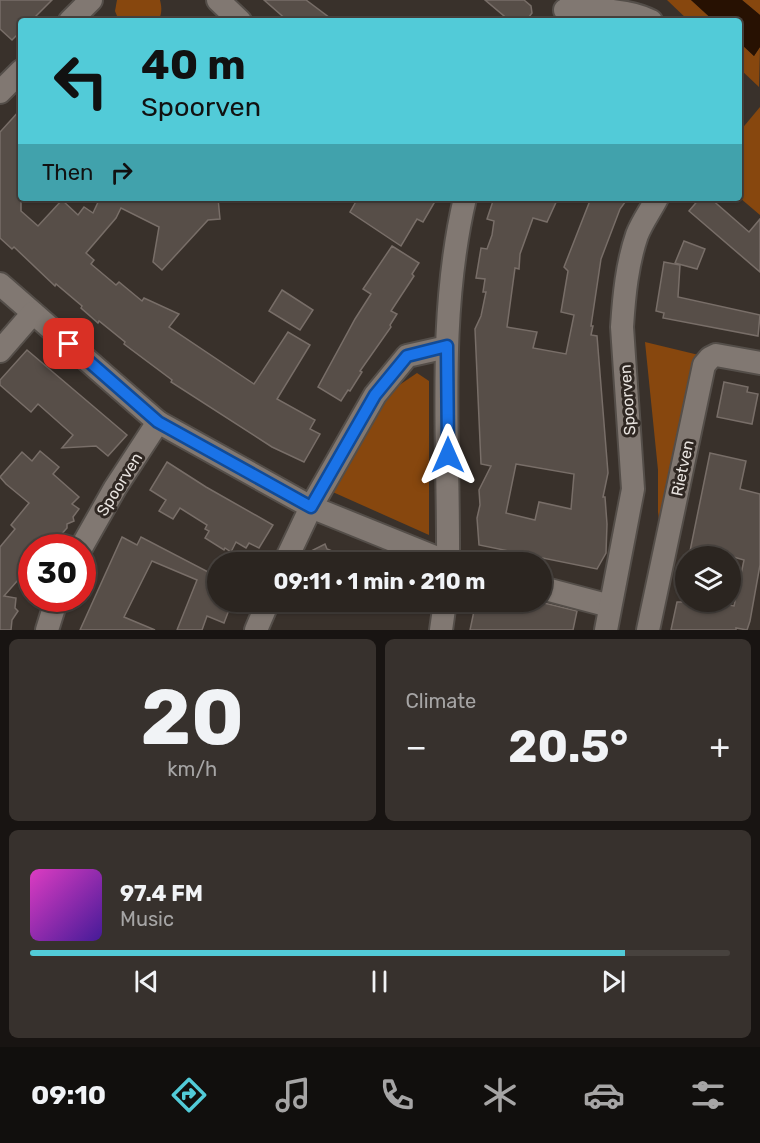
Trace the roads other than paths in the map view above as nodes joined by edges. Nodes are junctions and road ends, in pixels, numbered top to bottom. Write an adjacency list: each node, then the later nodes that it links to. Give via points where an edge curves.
1 (91, 0): 4 (street)
2 (218, 0): 5 (street)
3 (563, 10): 6 (street)
4 (73, 18)
5 (237, 18)
6 (644, 18)
7 (18, 74): 8 (street)
8 (0, 92)
9 (464, 201): 13 (street, via 449,292)
10 (655, 201): 23 (street, Spoorven, via 638,234 623,304 633,489)
11 (0, 284): 12 (street)
12 (33, 313): 14 (street); 16 (street)
13 (447, 346): 17 (street, via 407,356 375,395); 21 (street)
14 (0, 351)
15 (760, 363): 31 (street, Rietven, via 716,355 704,365)
16 (158, 422): 17 (street); 18 (street, Spoorven)
17 (311, 507): 19 (street); 20 (street)
18 (89, 534)
19 (290, 552)
20 (423, 552)
21 (448, 552)
22 (552, 591): 23 (street)
23 (610, 606): 30 (street, Spoorven)
24 (53, 612): 27 (street)
25 (264, 612): 28 (street)
26 (444, 612): 29 (street)
27 (47, 630)
28 (256, 630)
29 (441, 630)
30 (606, 630)
31 (648, 630)

